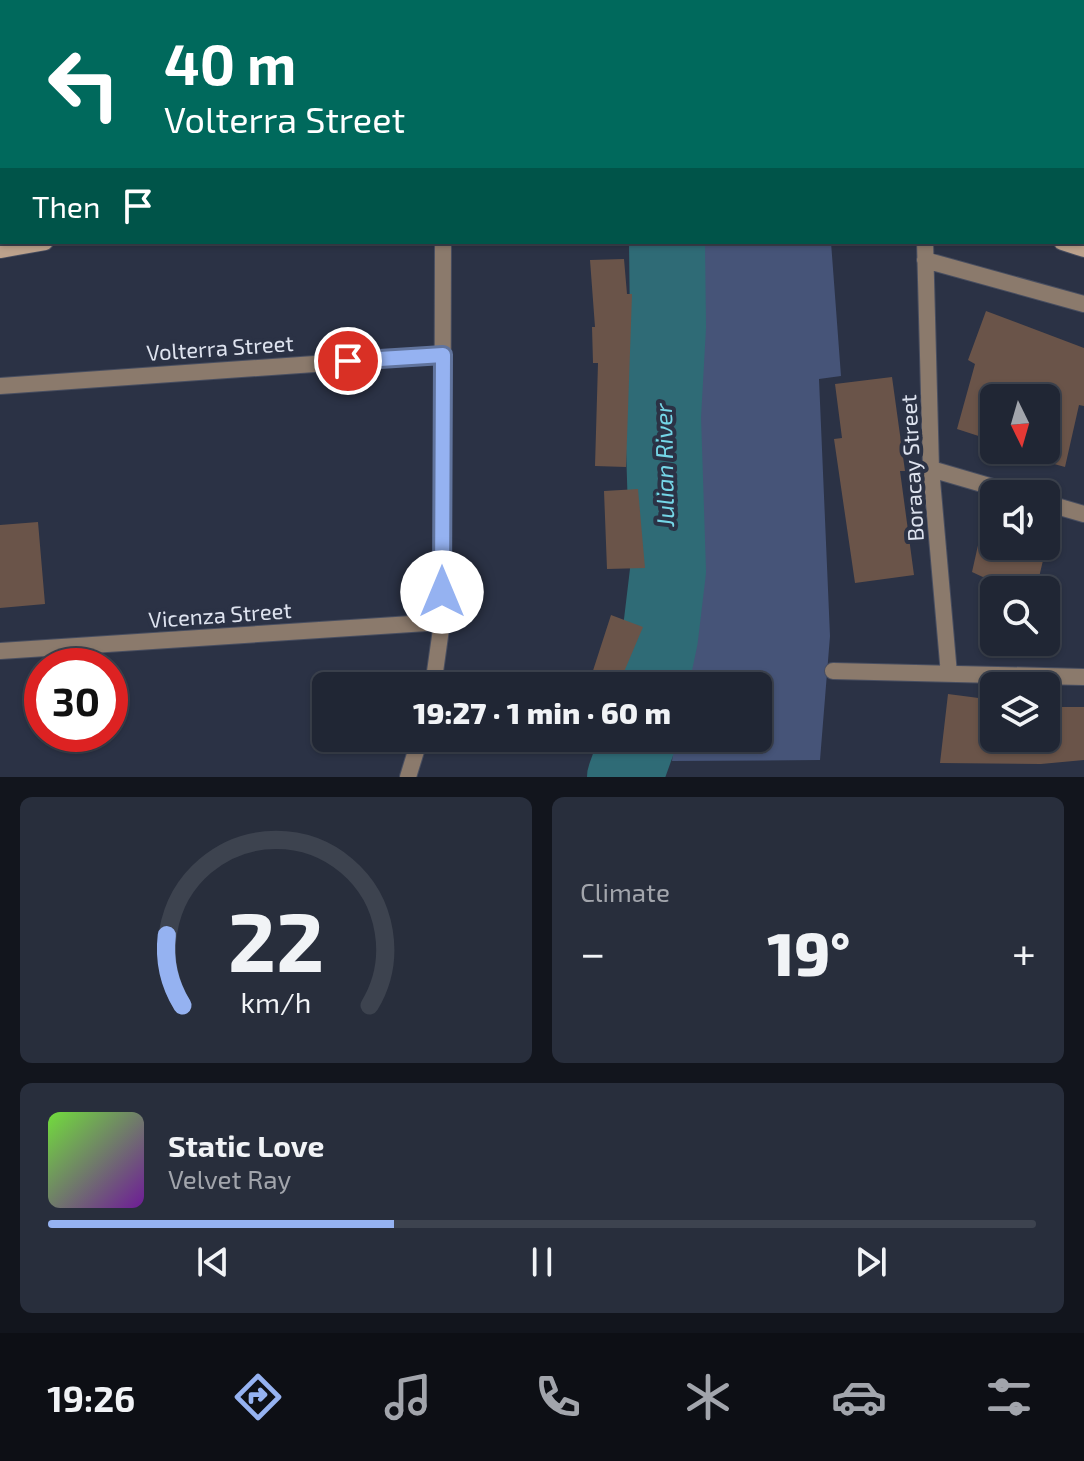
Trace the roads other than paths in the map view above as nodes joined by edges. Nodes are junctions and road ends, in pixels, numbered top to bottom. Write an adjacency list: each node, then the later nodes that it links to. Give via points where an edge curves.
1 (34, 244): 4 (main road)
2 (443, 244): 7 (street)
3 (925, 244): 5 (street, Boracay Street)
4 (0, 250)
5 (925, 260): 6 (street); 9 (street, Boracay Street)
6 (1084, 304)
7 (443, 355): 8 (street, Volterra Street); 13 (street)
8 (0, 386)
9 (931, 469): 10 (street); 17 (street, Boracay Street)
10 (980, 483)
11 (1060, 507): 12 (street)
12 (1084, 514)
13 (442, 622): 14 (street, Vicenza Street); 16 (street)
14 (0, 651)
15 (833, 671): 17 (street)
16 (435, 672)
17 (949, 674): 18 (street)
18 (1084, 677)
19 (416, 752): 20 (street)
20 (408, 777)

